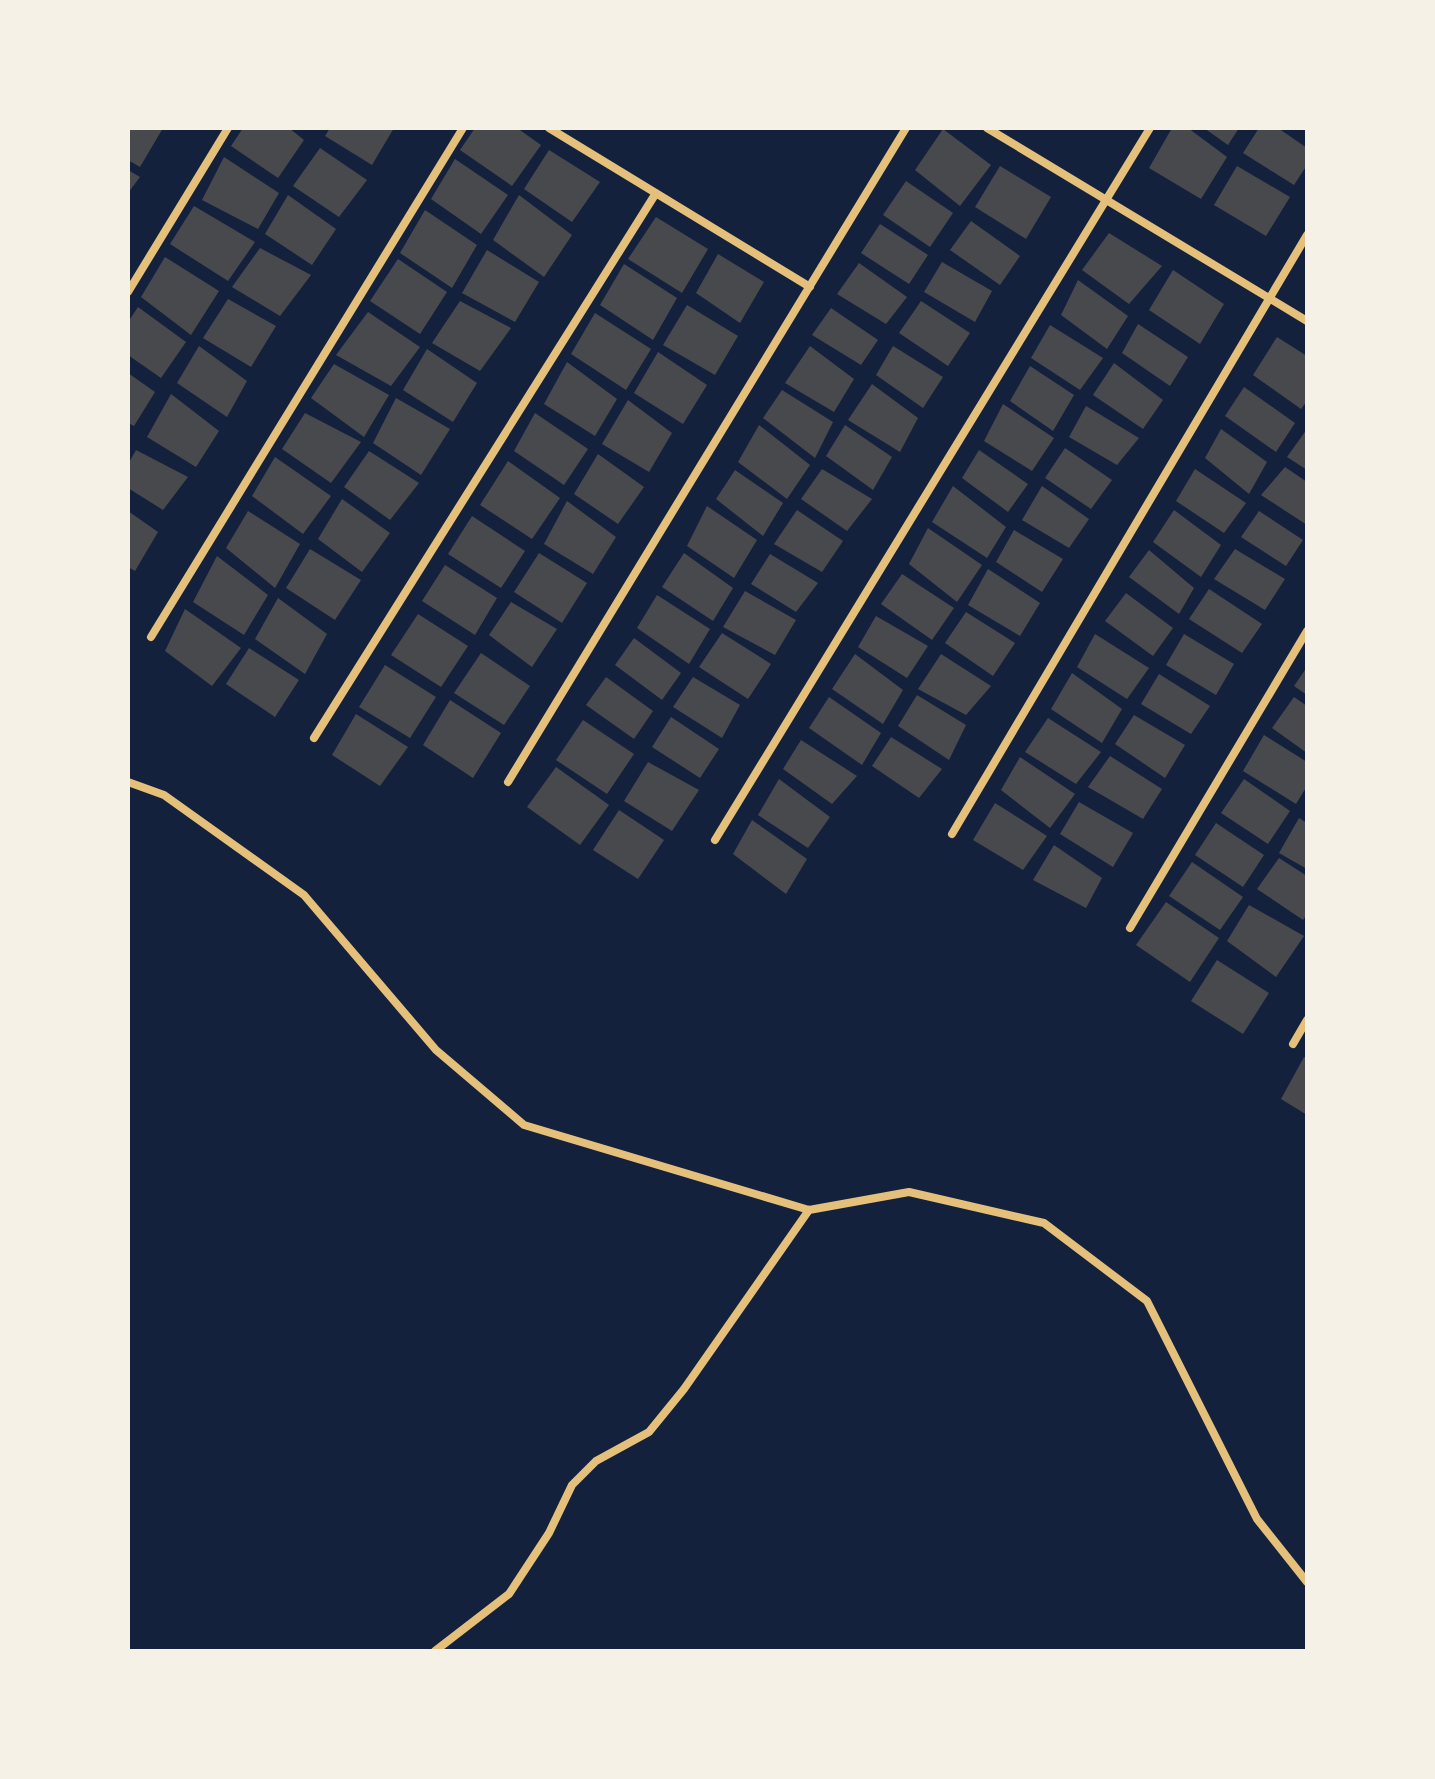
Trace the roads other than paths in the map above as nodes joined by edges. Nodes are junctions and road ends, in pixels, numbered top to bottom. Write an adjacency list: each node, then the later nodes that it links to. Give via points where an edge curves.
1 (228, 128): 11 (street)
2 (463, 128): 15 (street)
3 (549, 128): 7 (street)
4 (906, 128): 10 (street)
5 (987, 128): 8 (street)
6 (1150, 128): 8 (street)
7 (656, 193): 10 (street); 16 (street)
8 (1107, 200): 12 (street); 20 (street)
9 (1307, 235): 12 (street)
10 (810, 287): 18 (street)
11 (128, 292)
12 (1268, 297): 13 (street); 19 (street)
13 (1307, 321)
14 (1307, 631): 21 (street)
15 (151, 637)
16 (314, 738)
17 (128, 782): 24 (street, via 164,795 304,895 436,1050 524,1125)
18 (508, 782)
19 (952, 834)
20 (715, 840)
21 (1130, 928)
22 (1307, 1020): 23 (street)
23 (1293, 1044)
24 (809, 1210): 25 (street, via 909,1192 1044,1223 1147,1301 1257,1519); 26 (street, via 649,1432 596,1461 572,1485 549,1533 509,1594)
25 (1307, 1582)
26 (435, 1651)

